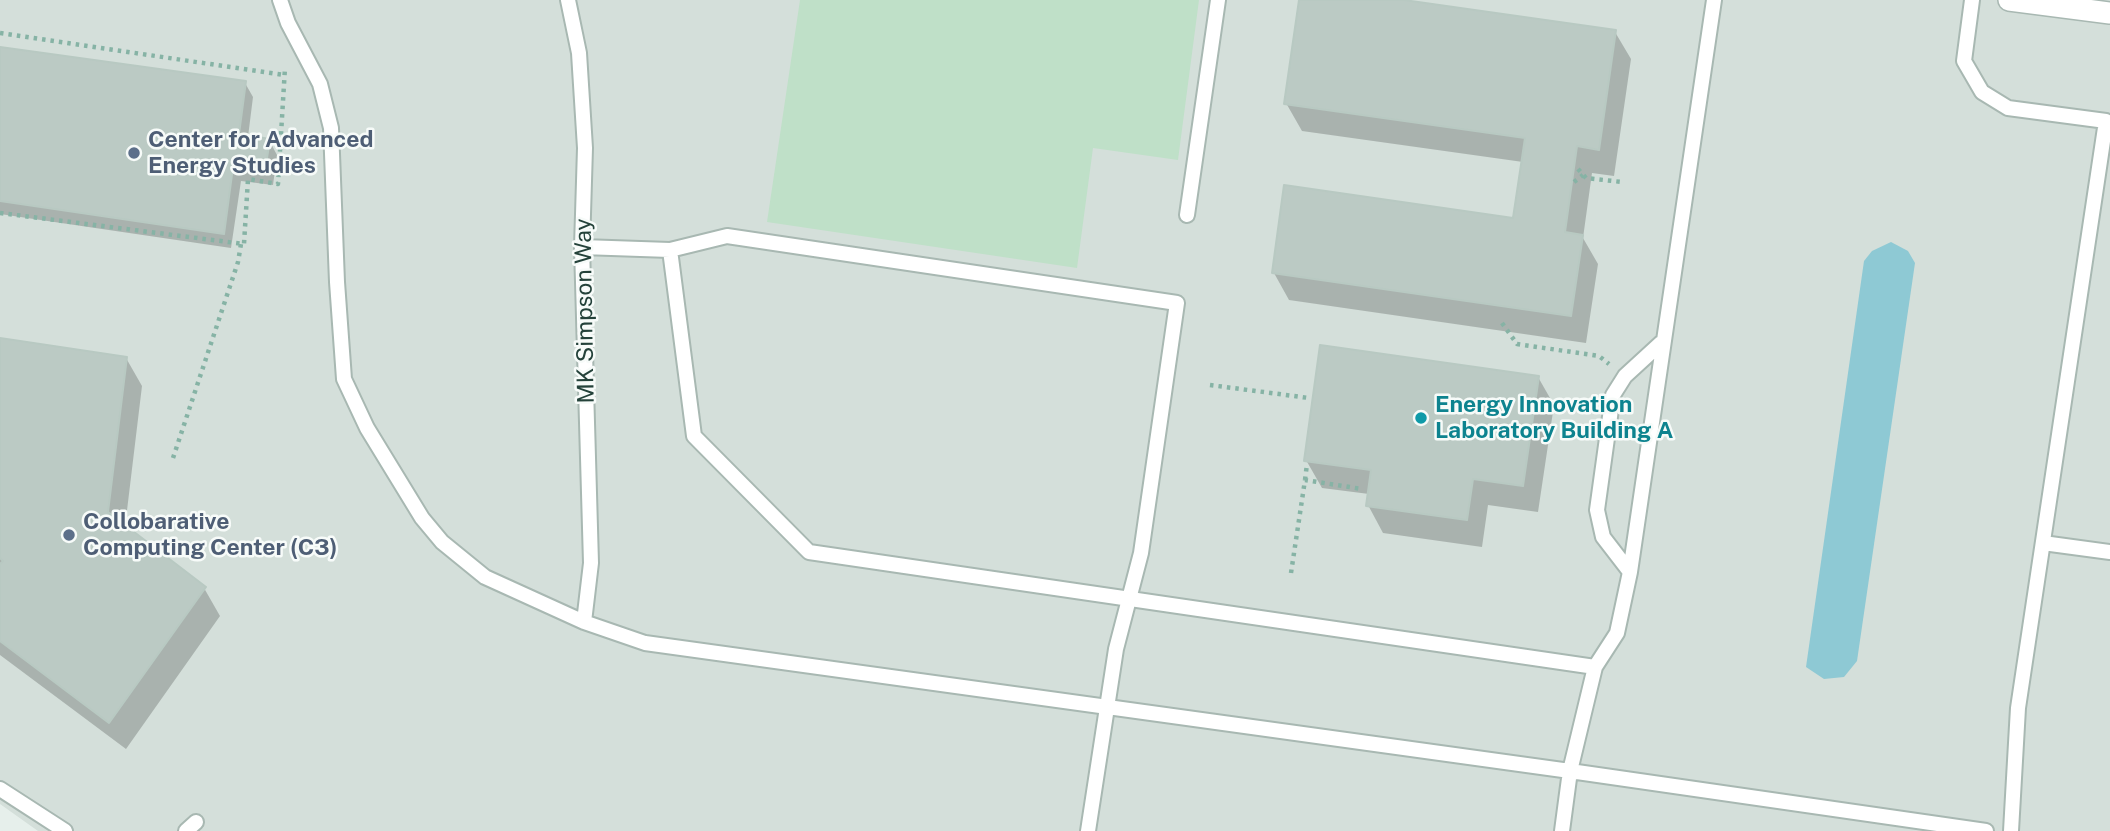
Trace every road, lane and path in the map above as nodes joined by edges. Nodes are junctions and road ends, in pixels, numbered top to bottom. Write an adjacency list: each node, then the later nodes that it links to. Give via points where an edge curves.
1 (280, 0): 8 (lane)
2 (568, 0): 19 (lane, MK Simpson Way, via 579,53 586,148)
3 (1218, 0): 17 (lane)
4 (1714, 0): 22 (lane)
5 (1972, 0): 11 (lane, via 1964,61 1982,92 2008,108)
6 (2009, 0): 7 (street)
7 (2110, 13)
8 (288, 23): 10 (path); 35 (lane, via 320,84 331,128 344,379 367,428 422,518 442,542 485,577)
9 (0, 33): 10 (path)
10 (284, 75): 18 (path, via 278,184 247,179)
11 (2108, 121): 30 (lane)
12 (1578, 169): 13 (path)
13 (1583, 175): 14 (path); 15 (path)
14 (1574, 182)
15 (1622, 182)
16 (0, 213): 18 (path)
17 (1187, 215)
18 (241, 244): 26 (path)
19 (582, 247): 20 (lane); 35 (lane, MK Simpson Way, via 591,563)
20 (670, 250): 34 (lane, via 694,436 809,552); 34 (lane, via 727,236 1177,303)
21 (1502, 323): 23 (path, via 1517,344 1599,356)
22 (1661, 343): 32 (lane); 32 (lane, via 1625,376 1613,395 1597,510 1603,537)
23 (1611, 365)
24 (1210, 385): 25 (path)
25 (1309, 398)
26 (173, 458)
27 (1307, 464): 28 (path)
28 (1306, 480): 29 (path); 33 (path)
29 (1362, 489)
30 (2043, 543): 31 (lane); 44 (lane, via 2018,708)
31 (2110, 552)
32 (1630, 572): 36 (lane, via 1617,634)
33 (1291, 573)
34 (1130, 599): 36 (lane); 37 (lane)
35 (584, 622): 37 (lane, via 645,643)
36 (1595, 667): 38 (lane)
37 (1107, 707): 38 (lane); 41 (lane)
38 (1570, 771): 42 (lane); 43 (lane)
39 (0, 789): 40 (lane)
40 (65, 831)
41 (1088, 831)
42 (1562, 831)
43 (1986, 831)
44 (2011, 831)

